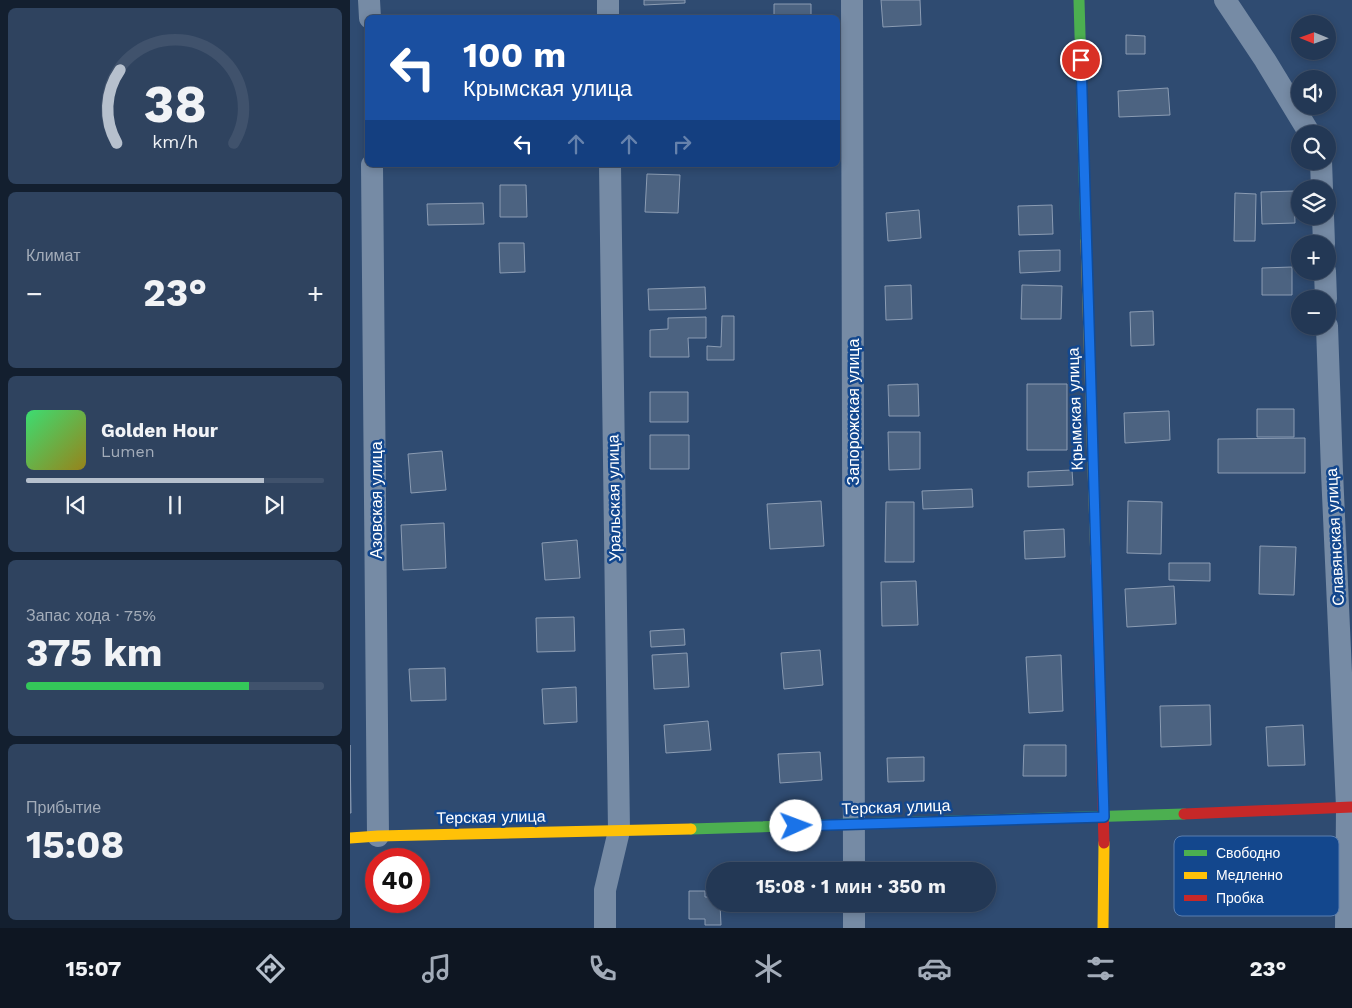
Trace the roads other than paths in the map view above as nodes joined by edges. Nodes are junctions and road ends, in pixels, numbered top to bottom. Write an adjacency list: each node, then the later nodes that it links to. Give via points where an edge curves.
1 (370, 0): 6 (street)
2 (608, 0): 7 (street)
3 (852, 0): 14 (street, Запорожская улица)
4 (1079, 0): 13 (street, Крымская улица)
5 (1225, 0): 8 (street)
6 (370, 15)
7 (608, 15)
8 (1305, 125)
9 (372, 167): 16 (street, Азовская улица)
10 (610, 167): 15 (street, Уральская улица)
11 (1327, 335): 12 (street, Славянская улица)
12 (1350, 807): 13 (street, Терская улица); 23 (street, Славянская улица)
13 (1104, 817): 14 (street, Терская улица); 22 (street, Крымская улица)
14 (855, 824): 15 (street, Терская улица); 18 (street, Запорожская улица)
15 (619, 831): 16 (street, Терская улица); 20 (street, Уральская улица, via 605,890)
16 (378, 836): 17 (street, Терская улица)
17 (350, 838)
18 (854, 862)
19 (854, 912): 21 (street)
20 (605, 928)
21 (854, 928)
22 (1103, 928)
23 (1346, 928)

